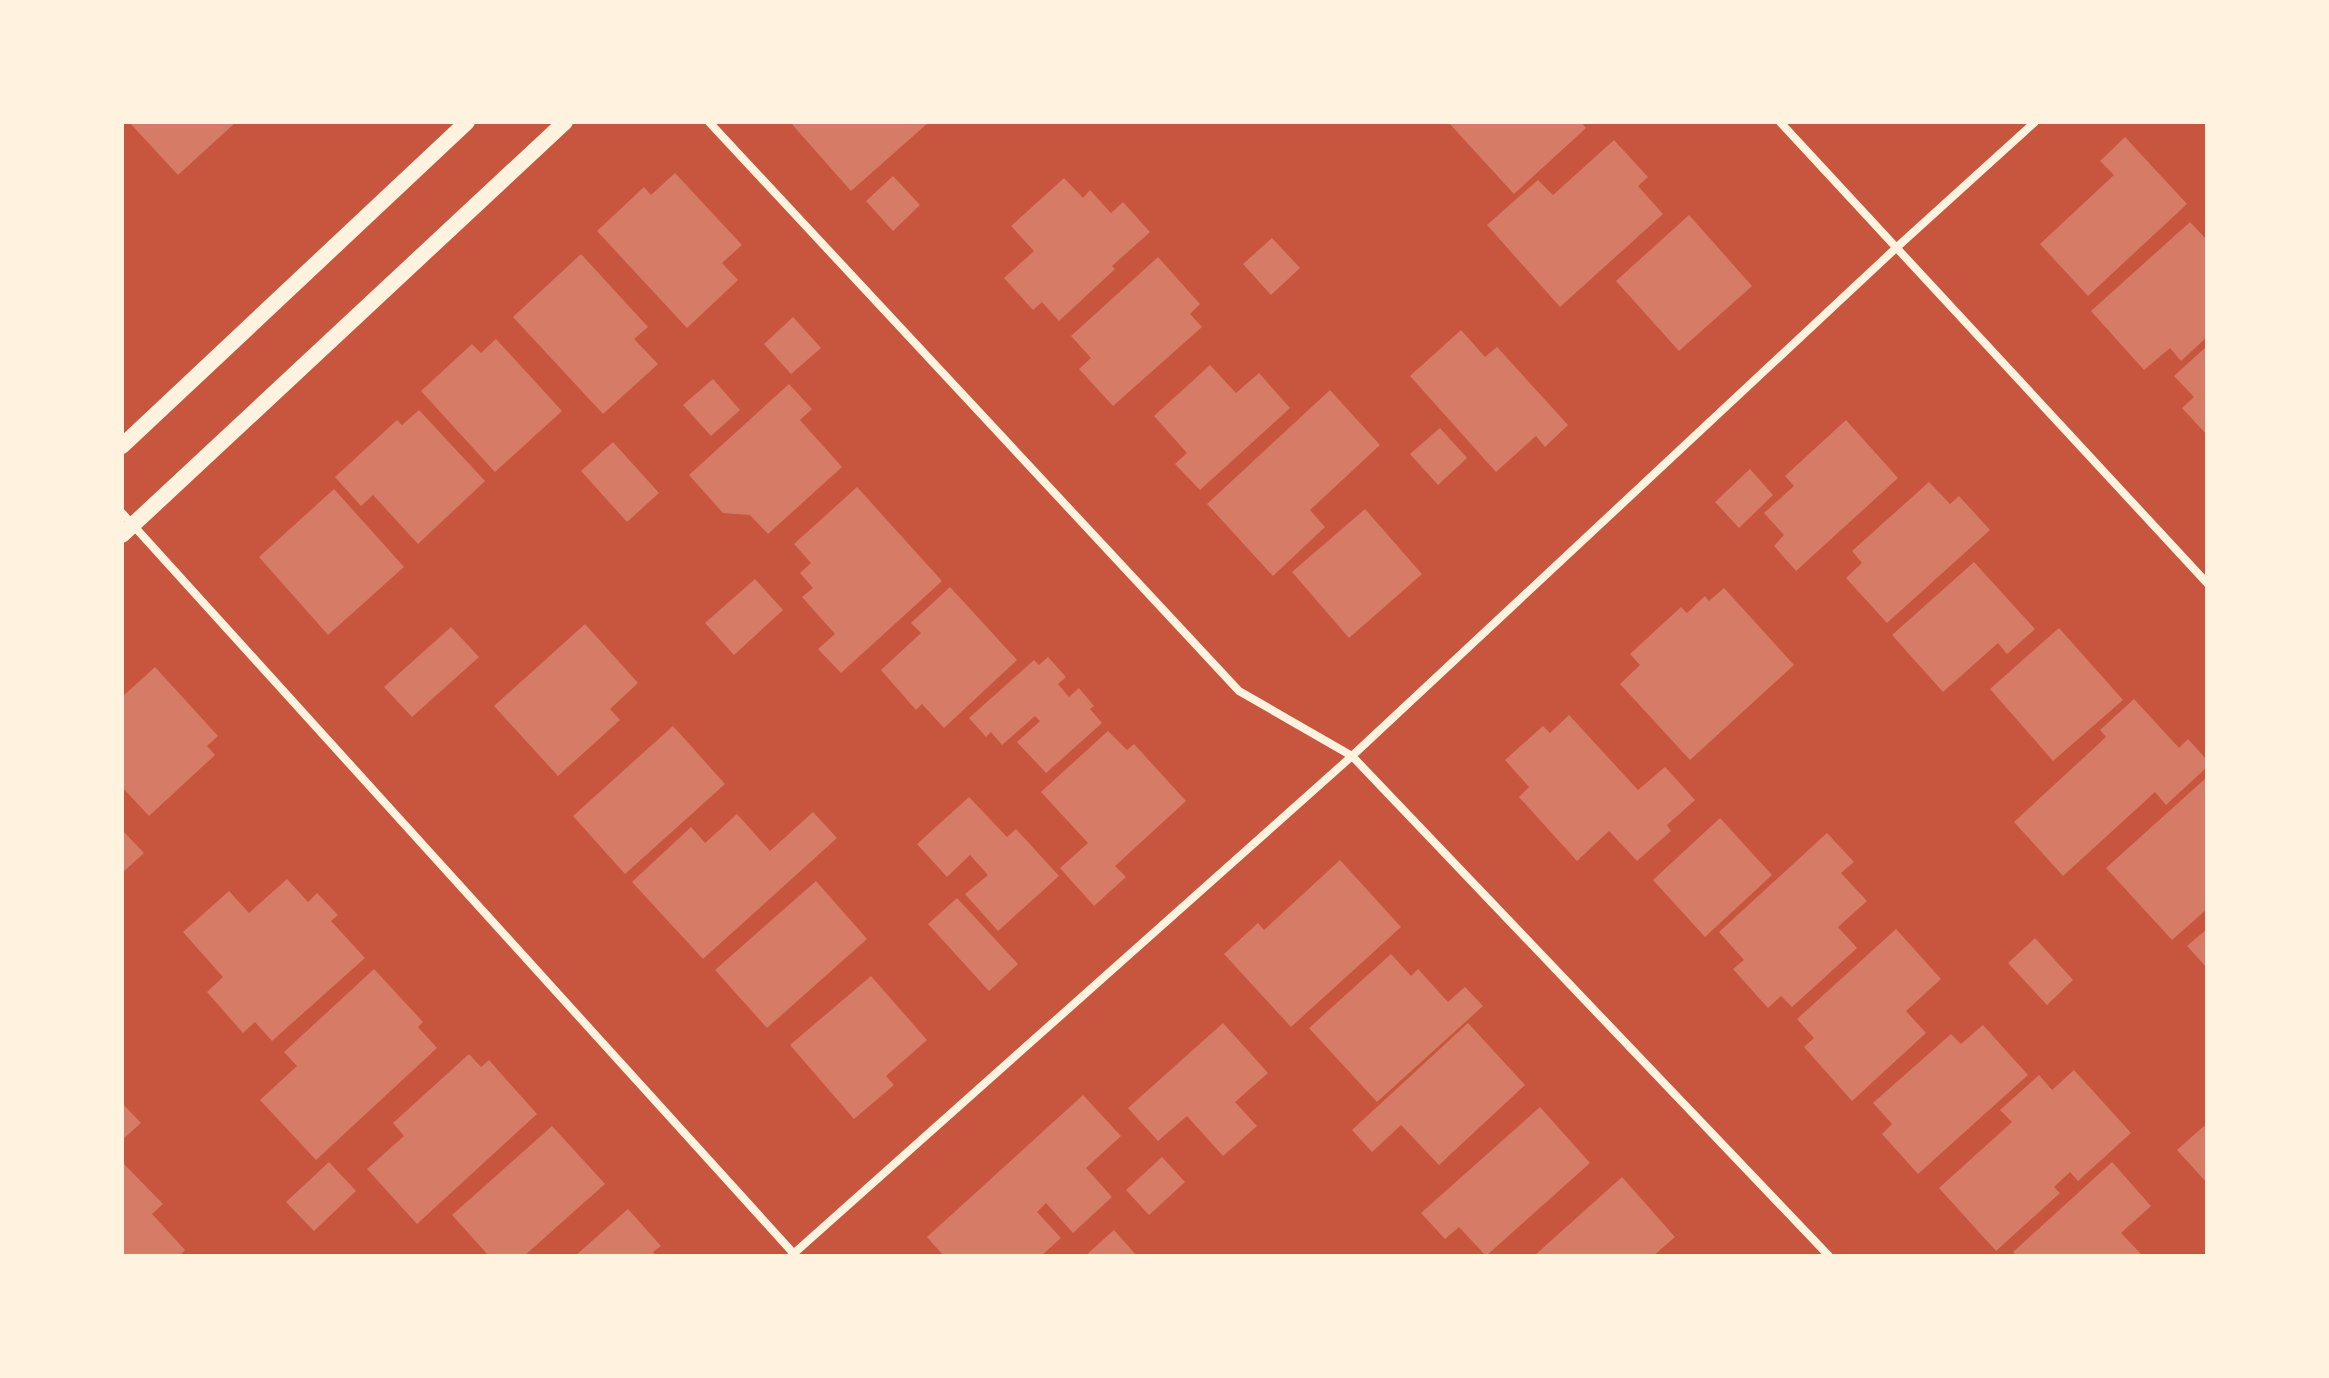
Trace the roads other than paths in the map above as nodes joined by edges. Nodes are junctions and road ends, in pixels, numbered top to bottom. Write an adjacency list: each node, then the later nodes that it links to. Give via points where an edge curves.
1 (467, 122): 7 (main road)
2 (565, 122): 8 (main road)
3 (709, 122): 10 (street, via 1239,691)
4 (1780, 122): 6 (street)
5 (2035, 122): 6 (street)
6 (1896, 248): 9 (street); 10 (street)
7 (122, 446)
8 (126, 524): 11 (street)
9 (2207, 583)
10 (1352, 756): 11 (street); 12 (street)
11 (793, 1255)
12 (1829, 1256)

